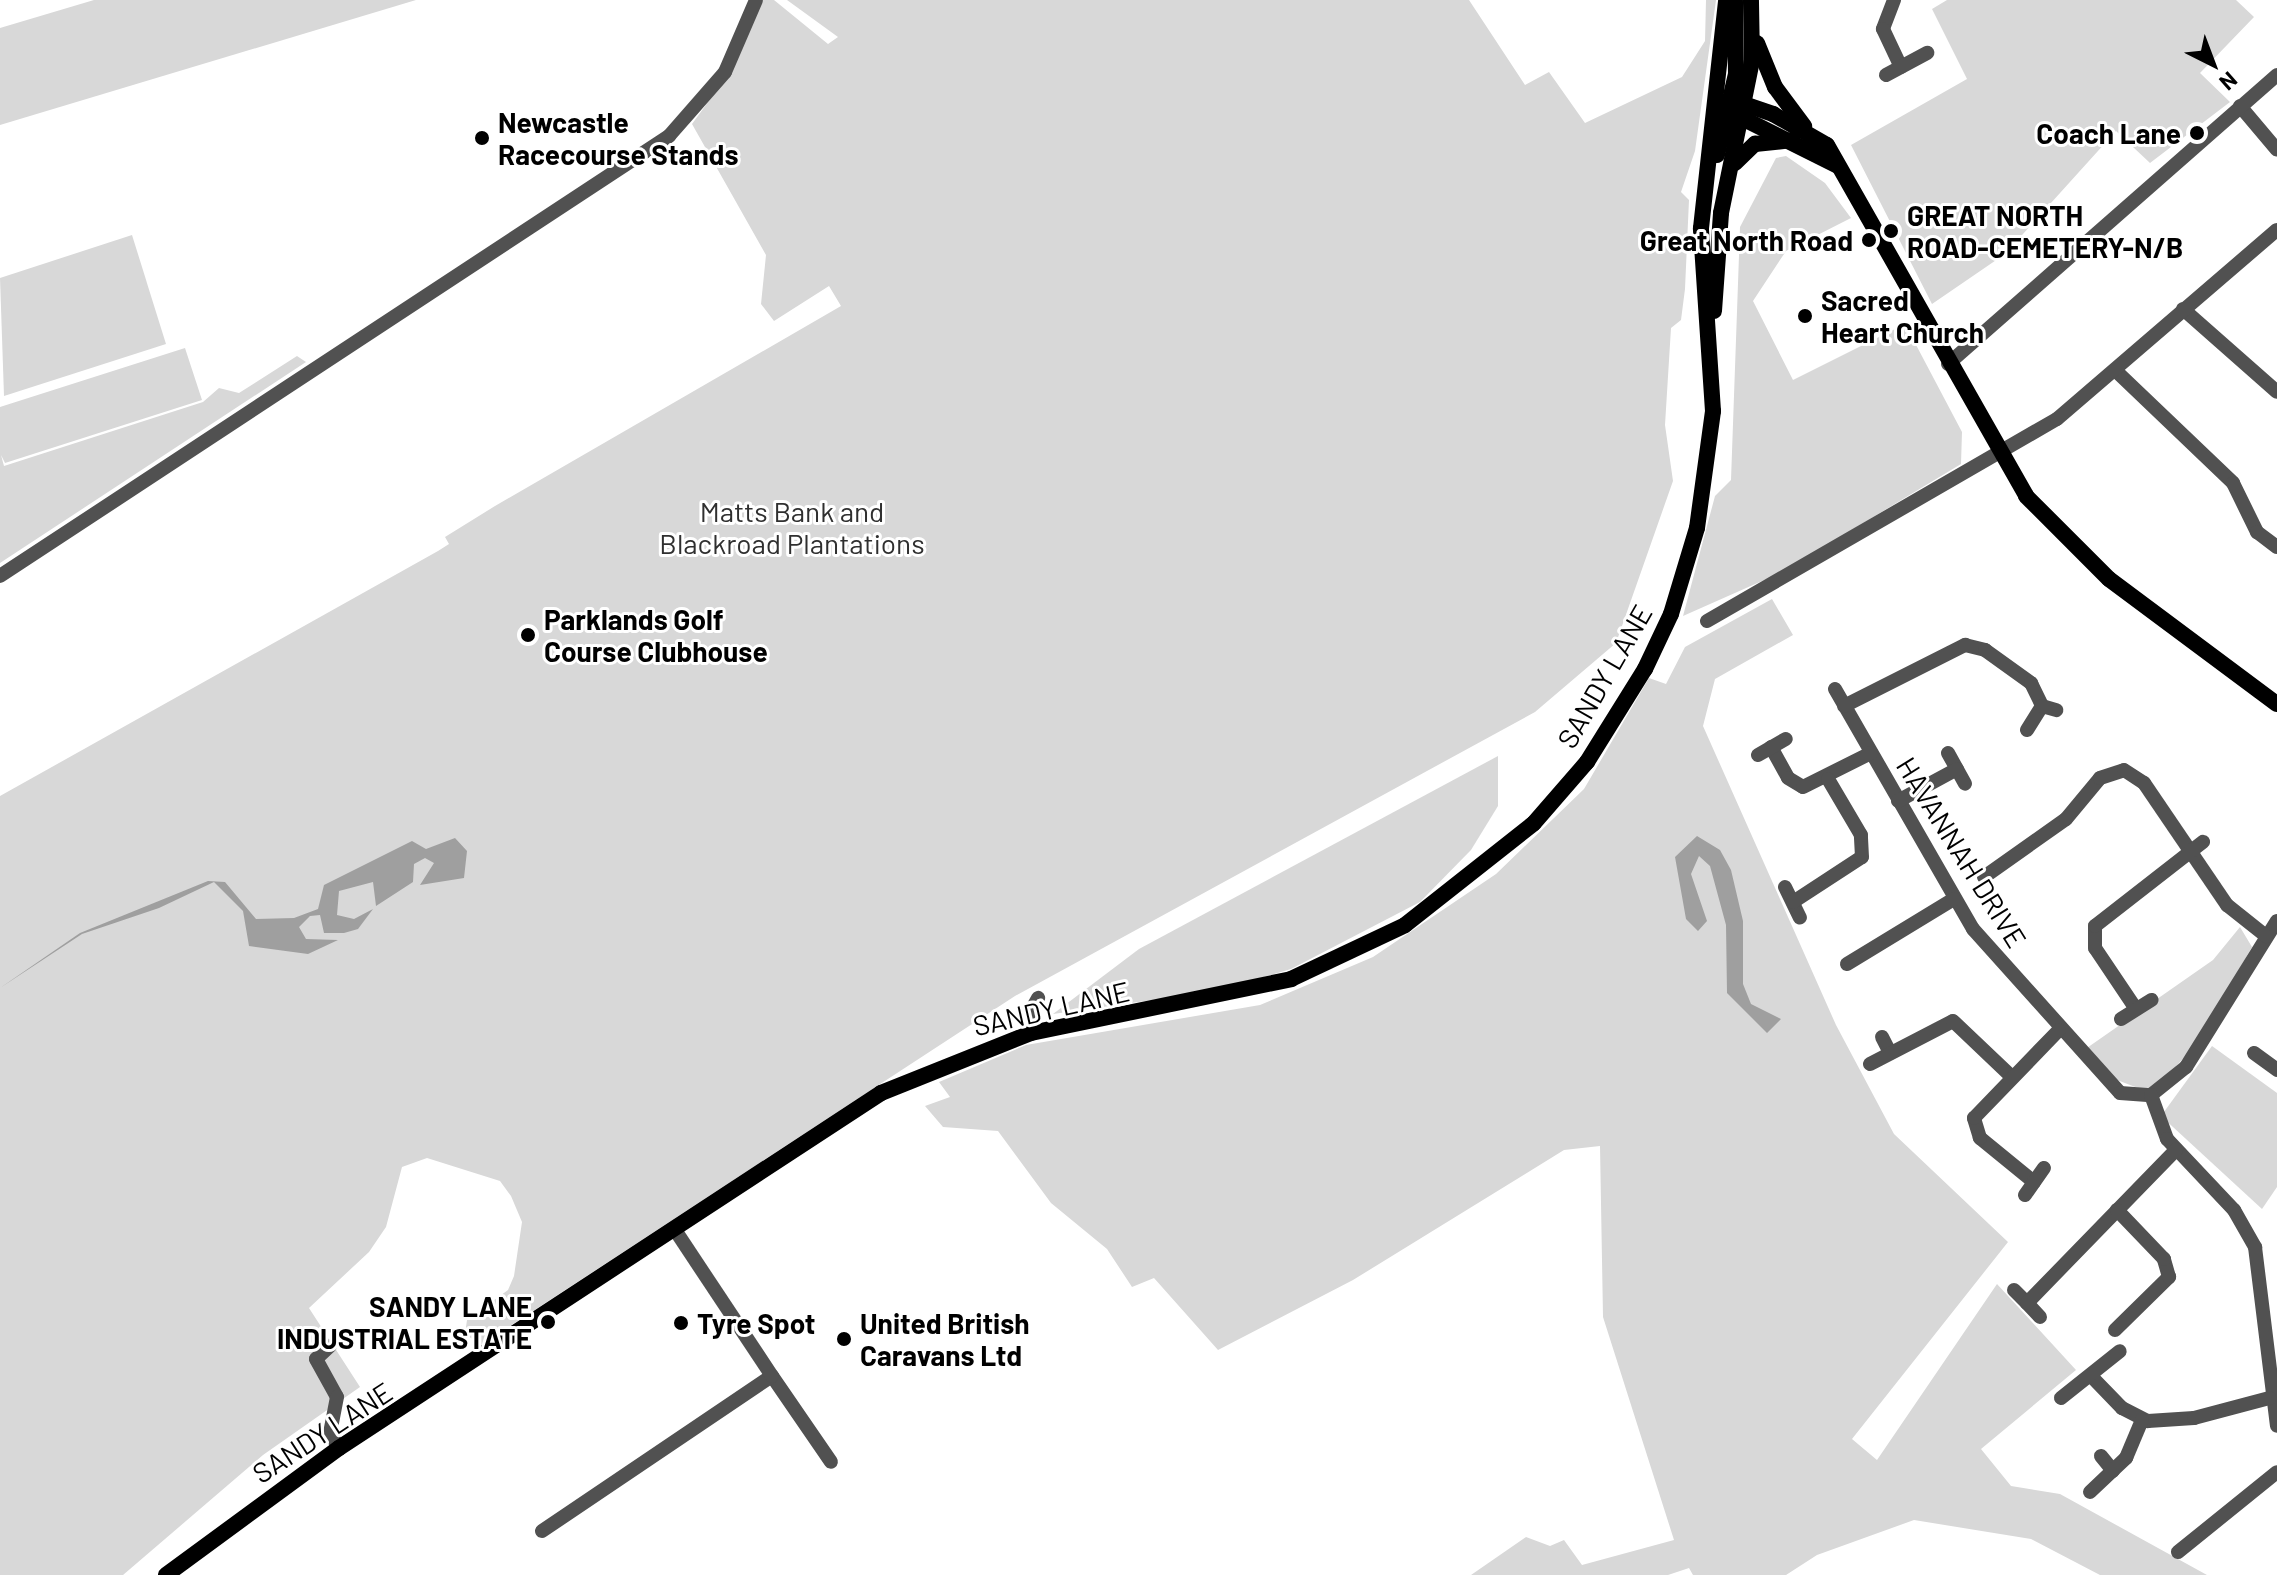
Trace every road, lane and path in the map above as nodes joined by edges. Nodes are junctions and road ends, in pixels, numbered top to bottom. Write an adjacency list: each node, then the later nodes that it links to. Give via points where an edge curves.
1 (756, 0): 26 (street, via 725,72 669,136)
2 (1726, 0): 17 (main road, SANDY LANE)
3 (1735, 0): 12 (main road, via 1738,55)
4 (1751, 0): 6 (main road, SANDY LANE)
5 (1894, 0): 8 (street, via 1883,29)
6 (1754, 35): 13 (main road, SANDY LANE); 14 (main road, via 1775,87)
7 (1927, 53): 8 (street)
8 (1901, 67): 9 (street)
9 (1886, 75)
10 (2277, 75): 11 (street)
11 (2240, 106): 15 (street); 21 (street)
12 (1730, 109): 13 (main road); 17 (main road)
13 (1745, 112): 14 (main road); 16 (main road, SANDY LANE)
14 (1803, 135): 16 (main road, via 1755,144); 21 (main road, via 1850,176)
15 (2277, 150)
16 (1733, 165): 20 (main road, SANDY LANE, via 1718,238)
17 (1703, 211): 20 (main road, SANDY LANE, via 1701,271)
18 (2277, 230): 19 (street)
19 (2183, 309): 22 (street); 23 (street)
20 (1712, 353): 58 (main road, SANDY LANE, via 1704,488 1671,614 1618,716 1534,823 1405,925 1291,979)
21 (1948, 364): 24 (main road)
22 (2116, 371): 24 (street); 25 (street, via 2233,483 2257,532)
23 (2277, 392)
24 (1999, 455): 27 (street); 29 (main road, via 2060,534 2109,579)
25 (2277, 547)
26 (0, 576)
27 (1707, 621)
28 (1835, 689): 30 (street, HAVANNAH DRIVE)
29 (2277, 704)
30 (1844, 706): 31 (street, via 1965,645 1985,650 2031,683 2049,708); 33 (street, HAVANNAH DRIVE)
31 (2027, 730)
32 (1786, 739): 36 (street, via 1764,751 1795,784)
33 (1871, 753): 36 (street); 38 (street, HAVANNAH DRIVE)
34 (1948, 753): 35 (street)
35 (1957, 769): 37 (street); 38 (street)
36 (1828, 779): 46 (street, via 1861,835 1862,857)
37 (1965, 784)
38 (1898, 801): 45 (street, HAVANNAH DRIVE)
39 (2203, 842): 41 (street)
40 (1996, 849): 42 (street)
41 (2191, 855): 42 (street, via 2141,779 2120,770 2100,778 2066,819); 49 (street, via 2227,905); 55 (street, via 2095,926 2095,948)
42 (2005, 862): 43 (street)
43 (1984, 877)
44 (1785, 887): 46 (street)
45 (1954, 899): 51 (street); 57 (street, HAVANNAH DRIVE)
46 (1793, 902): 47 (street)
47 (1800, 918)
48 (2277, 921): 49 (street)
49 (2266, 936): 65 (street, via 2203,1045)
50 (1860, 937): 51 (street)
51 (1869, 951): 52 (street)
52 (1847, 964)
53 (1038, 998): 58 (street, via 1027,1018)
54 (2151, 1000): 55 (street)
55 (2136, 1009): 56 (street)
56 (2121, 1019)
57 (2059, 1030): 64 (street); 65 (street, HAVANNAH DRIVE, via 2116,1091)
58 (1031, 1033): 71 (main road, SANDY LANE, via 881,1093)
59 (1882, 1037): 60 (street)
60 (1890, 1053): 62 (street); 64 (street, via 1953,1021)
61 (2254, 1053): 63 (street)
62 (1870, 1064)
63 (2277, 1070)
64 (2011, 1076): 68 (street, via 1981,1104 1974,1125)
65 (2151, 1095): 66 (street)
66 (2176, 1150): 70 (street); 81 (street, via 2234,1210 2255,1247 2267,1305)
67 (2044, 1168): 68 (street)
68 (2034, 1182): 69 (street)
69 (2025, 1195)
70 (2117, 1210): 73 (street); 75 (street, via 2177,1278)
71 (675, 1230): 78 (street); 84 (main road, SANDY LANE)
72 (2014, 1290): 73 (street)
73 (2027, 1303): 74 (street)
74 (2040, 1317)
75 (2115, 1330)
76 (330, 1346): 84 (street, via 316,1359 337,1397 330,1433)
77 (2120, 1351): 79 (street)
78 (772, 1376): 86 (street); 92 (street)
79 (2091, 1376): 80 (street); 82 (street)
80 (2061, 1398)
81 (2269, 1398): 82 (street, via 2182,1421); 83 (street)
82 (2142, 1420): 87 (street, via 2131,1451)
83 (2277, 1426)
84 (339, 1448): 94 (main road, SANDY LANE)
85 (2101, 1456): 87 (street)
86 (831, 1462)
87 (2113, 1471): 89 (street)
88 (2277, 1472): 91 (street)
89 (2090, 1492)
90 (2191, 1517): 91 (street)
91 (2202, 1530): 93 (street)
92 (542, 1531)
93 (2178, 1552)
94 (166, 1575)

